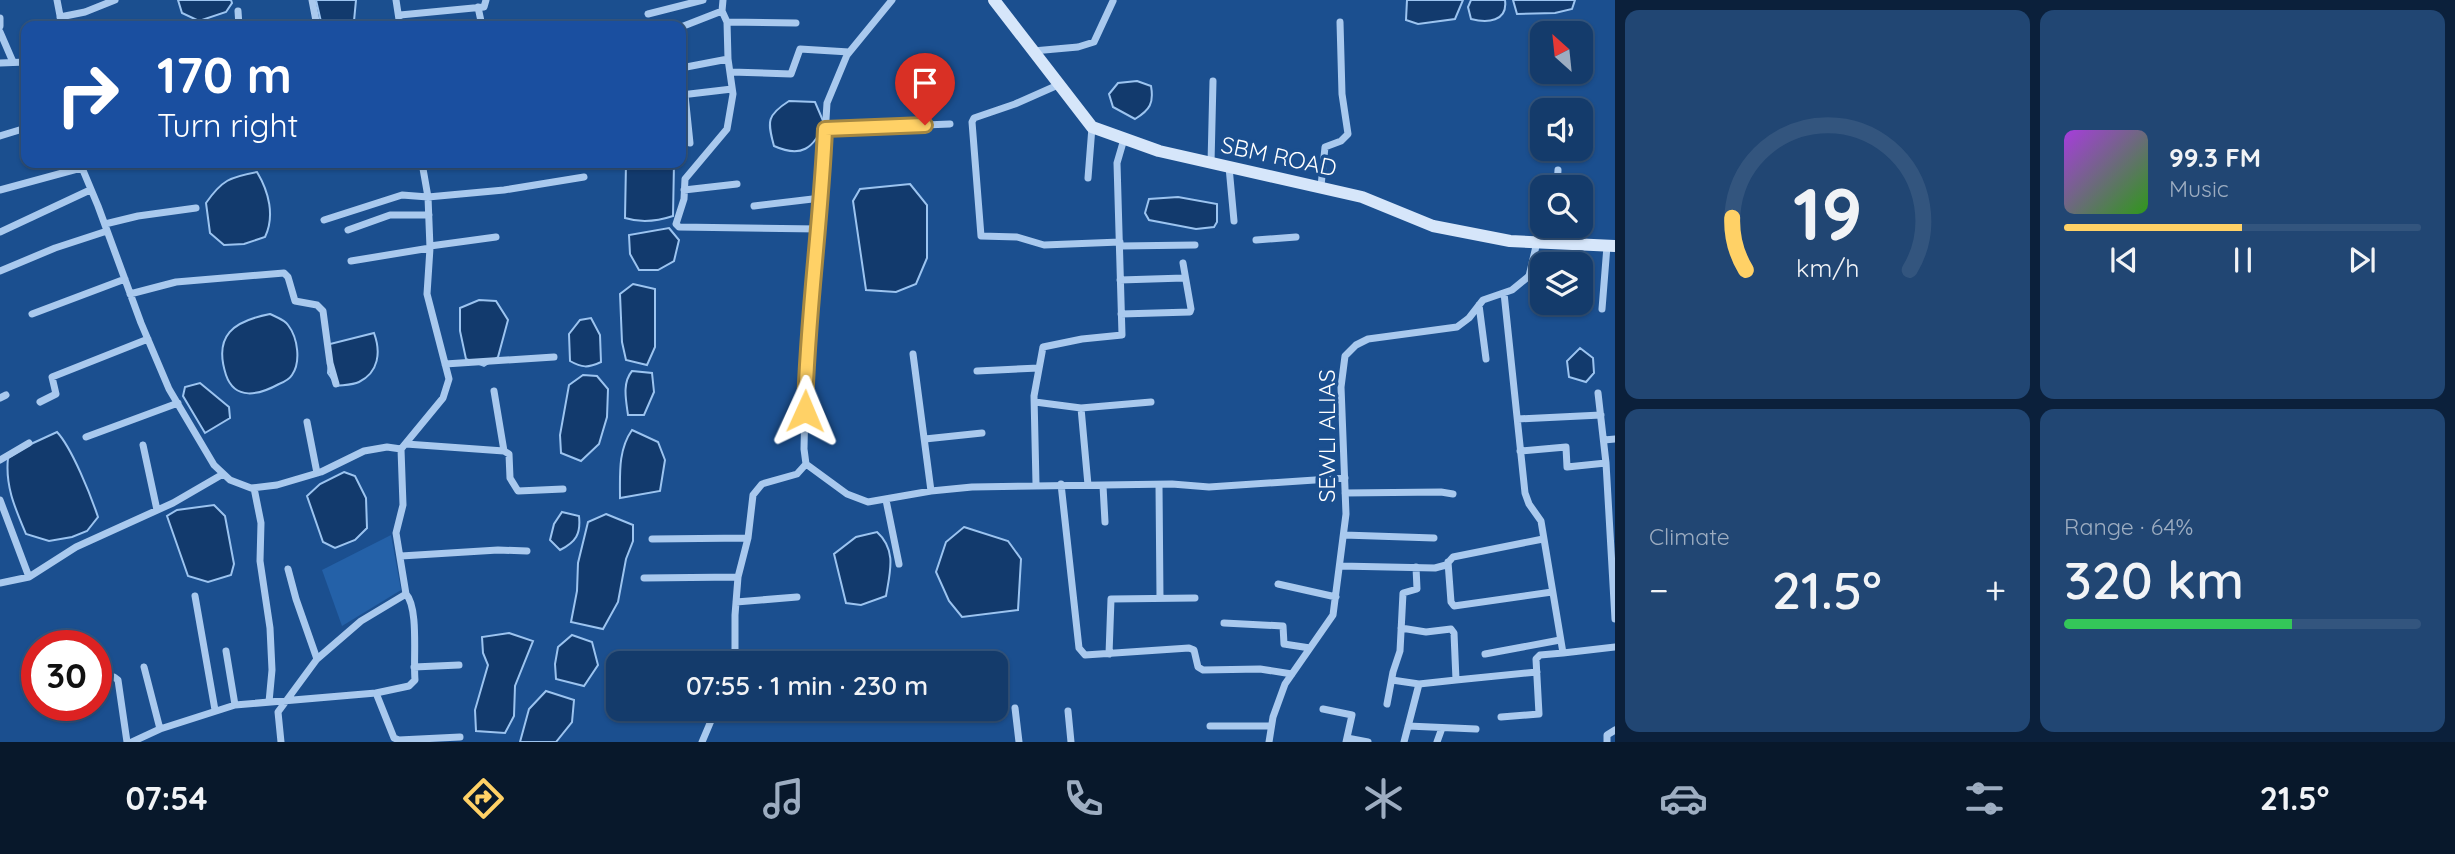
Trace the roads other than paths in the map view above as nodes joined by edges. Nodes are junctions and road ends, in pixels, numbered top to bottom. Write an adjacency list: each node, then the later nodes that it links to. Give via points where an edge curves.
1 (57, 0): 16 (street)
2 (115, 0): 16 (street)
3 (312, 0): 20 (street)
4 (396, 0): 15 (street)
5 (486, 0): 11 (street, via 484,7)
6 (703, 0): 14 (street)
7 (723, 0): 12 (street)
8 (890, 1): 30 (street)
9 (1112, 1): 29 (street, via 1094,42)
10 (998, 2): 29 (street)
11 (478, 7): 15 (street); 22 (street)
12 (722, 10): 23 (street); 26 (street)
13 (238, 11): 19 (street)
14 (648, 14)
15 (400, 15): 21 (street)
16 (60, 17): 18 (street)
17 (0, 18): 27 (street)
18 (61, 21)
19 (239, 21)
20 (316, 21)
21 (400, 21)
22 (481, 21)
23 (727, 22): 25 (street); 31 (street)
24 (1339, 22): 59 (street, via 1348,134 1325,147)
25 (796, 23)
26 (686, 25)
27 (0, 26)
28 (0, 32): 32 (street)
29 (1033, 51): 38 (street)
30 (849, 52): 36 (street, via 800,49 791,75); 44 (street, via 827,103)
31 (727, 59): 35 (street); 36 (street)
32 (13, 62): 33 (street); 34 (street)
33 (21, 62)
34 (0, 63)
35 (686, 67)
36 (731, 72): 39 (street)
37 (1213, 81): 49 (street)
38 (1058, 85): 43 (street); 80 (street, via 974,118 981,236 1017,237 1044,245)
39 (732, 89): 40 (street); 62 (street, via 727,129 685,179)
40 (686, 95)
41 (686, 116): 48 (street)
42 (950, 124): 44 (street)
43 (1092, 127): 47 (street, SBM ROAD); 57 (street)
44 (825, 129): 64 (street)
45 (21, 130): 46 (street)
46 (0, 136)
47 (1124, 139): 49 (street, SBM ROAD); 80 (street, via 1117,163)
48 (690, 143)
49 (1211, 163): 50 (street, SBM ROAD)
50 (1228, 167): 59 (street, SBM ROAD); 69 (street)
51 (70, 168): 60 (street)
52 (81, 168): 61 (street)
53 (424, 168): 63 (street)
54 (1558, 170): 55 (street)
55 (1558, 175)
56 (584, 177): 63 (street)
57 (1088, 178)
58 (737, 184): 62 (street)
59 (1321, 186): 78 (street, SBM ROAD, via 1433,226)
60 (0, 190)
61 (90, 190): 70 (street); 73 (street)
62 (684, 190): 71 (street, via 676,221 679,227)
63 (428, 197): 67 (street); 68 (street, via 402,195)
64 (821, 198): 65 (street); 71 (street)
65 (754, 206)
66 (196, 208): 70 (street, via 138,216)
67 (429, 215): 72 (street, via 390,215); 83 (street)
68 (324, 220)
69 (1234, 221)
70 (106, 227): 86 (street); 88 (street)
71 (819, 229): 126 (street, via 806,357)
72 (348, 230)
73 (0, 232)
74 (496, 237): 83 (street)
75 (1296, 237): 77 (street)
76 (1554, 238): 79 (street)
77 (1256, 240)
78 (1537, 242): 79 (street, SBM ROAD); 90 (street, SEWLI ALIAS, via 1528,276)
79 (1554, 243): 82 (street, SBM ROAD)
80 (1120, 244): 81 (street); 89 (street)
81 (1195, 244)
82 (1611, 246): 93 (street)
83 (430, 247): 84 (street); 100 (street, via 427,294)
84 (351, 261)
85 (1183, 264): 87 (street)
86 (0, 271)
87 (1184, 278): 89 (street); 95 (street, via 1189,312)
88 (125, 279): 91 (street); 94 (street)
89 (1121, 280): 95 (street)
90 (1504, 293): 92 (street, SEWLI ALIAS); 112 (street)
91 (130, 294): 96 (street); 103 (street, via 176,282 284,273 295,301 317,305 323,311)
92 (1479, 305): 99 (street); 129 (street, SEWLI ALIAS, via 1457,327 1368,339 1345,356)
93 (1602, 309)
94 (32, 314)
95 (1121, 314): 101 (street, via 1122,335 1049,344 1041,350)
96 (148, 339): 106 (street, via 52,377 56,394); 109 (street)
97 (913, 354): 116 (street)
98 (554, 357): 100 (street)
99 (1486, 359)
100 (445, 364): 121 (street, via 449,379 443,398)
101 (1039, 368): 102 (street); 107 (street)
102 (977, 371)
103 (336, 384)
104 (495, 390): 122 (street)
105 (1598, 393): 111 (street)
106 (40, 402)
107 (1035, 402): 110 (street); 130 (street)
108 (1151, 402): 110 (street)
109 (178, 403): 115 (street); 128 (street)
110 (1081, 408): 132 (street)
111 (1601, 415): 112 (street); 118 (street)
112 (1518, 419): 123 (street)
113 (307, 422): 127 (street)
114 (982, 433): 116 (street)
115 (86, 437)
116 (925, 439): 137 (street)
117 (1615, 439): 118 (street)
118 (1604, 440): 125 (street)
119 (29, 443): 124 (street)
120 (143, 445): 142 (street)
121 (404, 446): 122 (street); 127 (street, via 364,451); 150 (street, via 403,505 396,533)
122 (504, 451): 136 (street, via 518,491)
123 (1520, 451): 125 (street, via 1566,447 1567,467); 148 (street, via 1526,499 1541,521)
124 (0, 460)
125 (1606, 463): 169 (street)
126 (806, 464): 141 (street, via 847,494 868,502); 145 (street, via 797,474 757,488 751,500)
127 (317, 473): 135 (street)
128 (223, 474): 135 (street); 142 (street)
129 (1345, 478): 133 (street, via 1209,487); 138 (street, SEWLI ALIAS)
130 (1036, 484): 131 (street); 137 (street)
131 (1061, 484): 132 (street); 178 (street, via 1079,648 1085,655)
132 (1088, 485): 134 (street)
133 (1159, 485): 134 (street); 166 (street)
134 (1103, 486): 143 (street)
135 (254, 488): 191 (street, via 270,628)
136 (563, 489)
137 (931, 491): 141 (street)
138 (1345, 493): 139 (street); 144 (street, SEWLI ALIAS)
139 (1453, 494)
140 (0, 500): 157 (street)
141 (886, 500): 152 (street)
142 (157, 510): 157 (street, via 76,547)
143 (1105, 522)
144 (1344, 535): 146 (street); 153 (street, SEWLI ALIAS)
145 (748, 538): 147 (street); 156 (street)
146 (1434, 538)
147 (652, 539)
148 (1543, 539): 151 (street); 161 (street)
149 (527, 551): 150 (street)
150 (401, 556): 162 (street)
151 (1448, 561): 154 (street, via 1443,566); 161 (street, via 1454,606)
152 (898, 564)
153 (1340, 566): 154 (street); 165 (street, SEWLI ALIAS)
154 (1416, 567): 171 (street, via 1417,589 1403,593)
155 (288, 569): 180 (street)
156 (738, 577): 158 (street); 168 (street)
157 (29, 578): 159 (street)
158 (644, 578)
159 (0, 583)
160 (1278, 584): 165 (street)
161 (1552, 592): 172 (street)
162 (406, 594): 180 (street, via 361,621); 183 (street, via 413,615)
163 (195, 596): 197 (street)
164 (797, 597): 168 (street)
165 (1336, 597): 174 (street, SEWLI ALIAS, via 1333,615)
166 (1160, 598): 167 (street); 178 (street, via 1110,600)
167 (1195, 598)
168 (736, 602): 176 (street)
169 (1615, 619)
170 (1224, 623): 174 (street, via 1283,626 1284,644)
171 (1401, 628): 187 (street); 188 (street, via 1451,629)
172 (1560, 640): 177 (street); 179 (street)
173 (1615, 647): 177 (street)
174 (1310, 649): 185 (street, SEWLI ALIAS)
175 (226, 651): 194 (street)
176 (735, 651)
177 (1563, 653): 184 (street, via 1538,656)
178 (1109, 654): 185 (street, via 1189,648 1203,670 1261,669)
179 (1485, 654)
180 (317, 659): 192 (street)
181 (459, 665): 183 (street)
182 (144, 667): 205 (street)
183 (414, 667): 190 (street, via 409,686)
184 (1537, 672): 188 (street); 199 (street, via 1539,714)
185 (1292, 674): 202 (street, SEWLI ALIAS)
186 (112, 678): 211 (street, via 116,678)
187 (1392, 680): 189 (street); 193 (street)
188 (1456, 680): 189 (street)
189 (1419, 684): 203 (street)
190 (376, 693): 192 (street); 208 (street, via 394,738)
191 (269, 702): 192 (street); 194 (street)
192 (285, 702): 212 (street, via 278,712)
193 (1387, 704)
194 (234, 705): 197 (street)
195 (1015, 708): 214 (street)
196 (1323, 709): 210 (street, via 1352,715)
197 (215, 710): 205 (street)
198 (1068, 711): 215 (street)
199 (1501, 717)
200 (711, 721): 213 (street)
201 (1210, 726): 202 (street)
202 (1271, 726): 216 (street, SEWLI ALIAS)
203 (1408, 726): 204 (street); 218 (street)
204 (1442, 728): 206 (street); 219 (street)
205 (160, 729): 209 (street)
206 (1476, 729)
207 (1615, 730): 220 (street, via 1607,735)
208 (460, 737)
209 (143, 739): 211 (street)
210 (1346, 740): 217 (street)
211 (130, 742)
212 (281, 742)
213 (702, 742)
214 (1019, 742)
215 (1071, 742)
216 (1269, 742)
217 (1368, 742)
218 (1404, 742)
219 (1437, 742)
220 (1607, 742)

